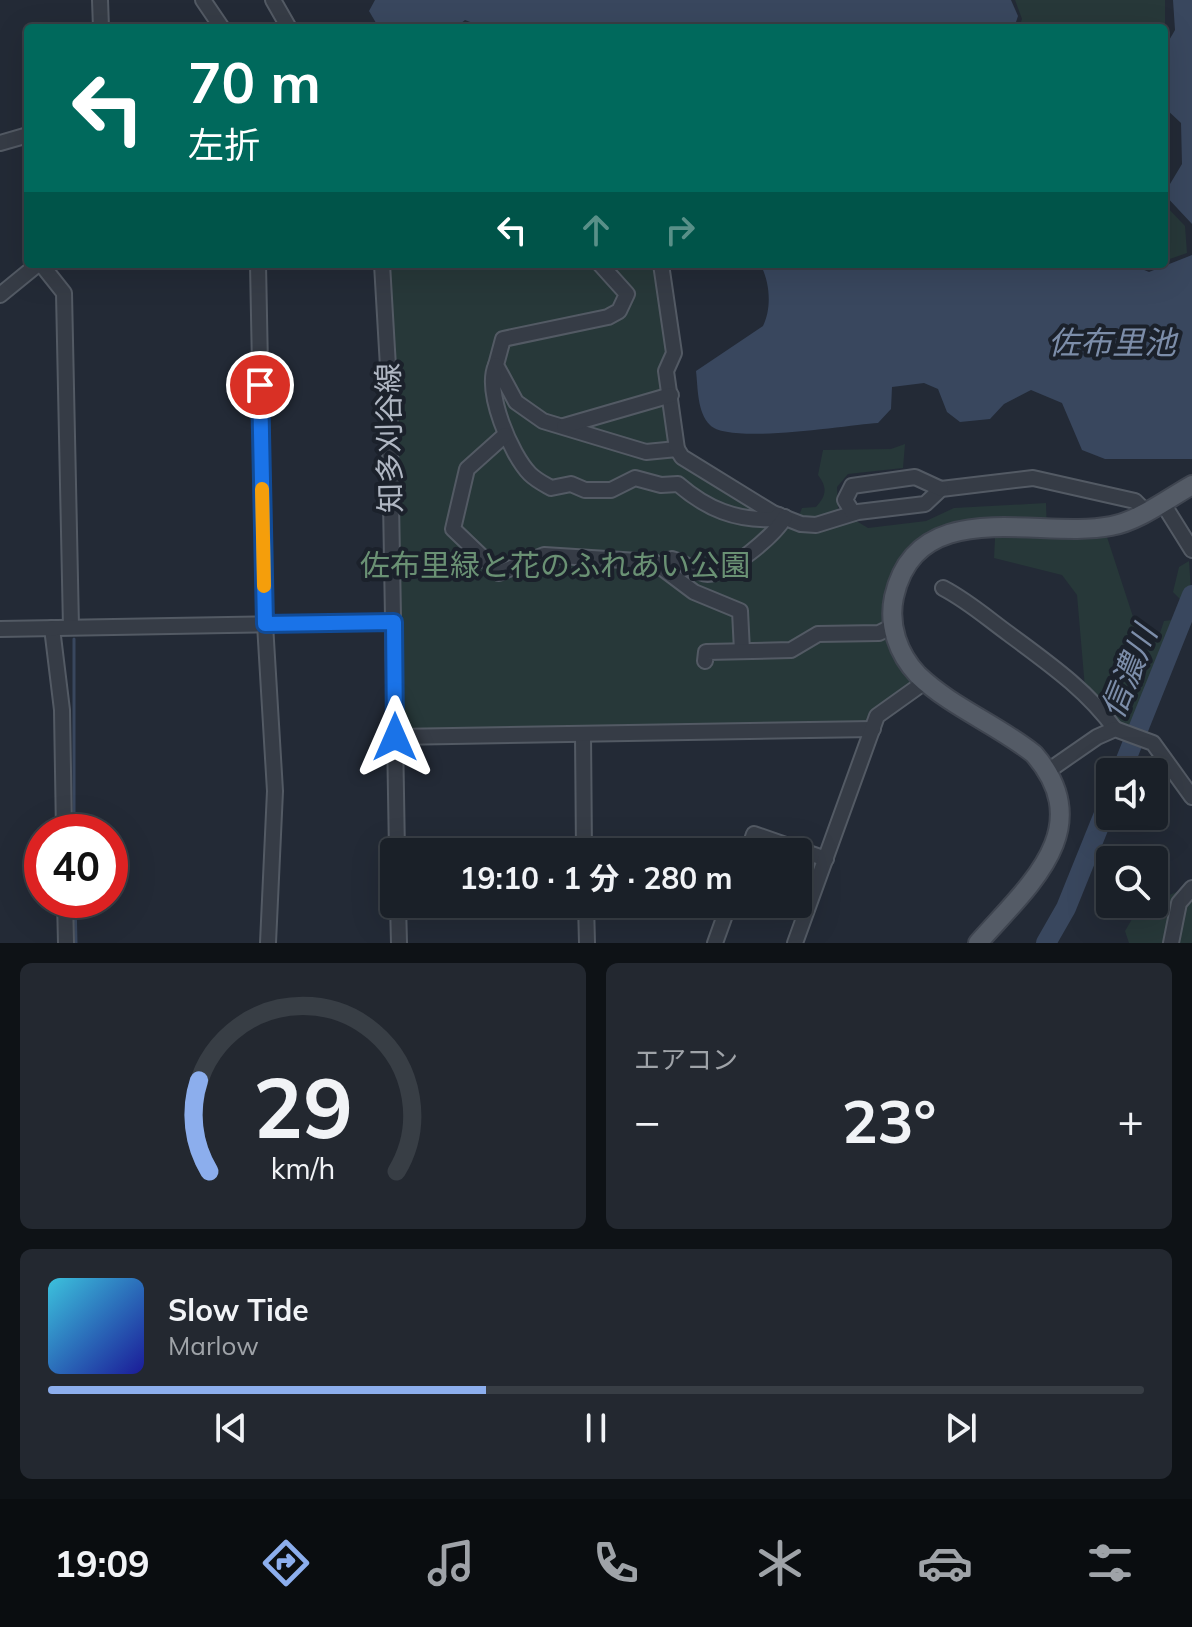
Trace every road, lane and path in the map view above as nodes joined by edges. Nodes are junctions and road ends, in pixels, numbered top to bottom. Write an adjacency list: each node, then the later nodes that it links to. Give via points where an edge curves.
1 (100, 0): 4 (street)
2 (203, 0): 5 (street)
3 (273, 0): 6 (street)
4 (101, 24)
5 (219, 24)
6 (287, 24)
7 (24, 136): 8 (street)
8 (0, 143)
9 (34, 268): 15 (street)
10 (42, 268): 32 (street, via 64,293)
11 (258, 268): 30 (street)
12 (382, 268): 29 (street, 知多刈谷線)
13 (604, 268): 16 (street, via 627,294 619,311 503,339)
14 (662, 268): 17 (street, via 674,353 666,371)
15 (0, 295)
16 (496, 365): 18 (street, via 516,402); 19 (street, via 492,382)
17 (671, 395): 18 (street); 20 (street)
18 (563, 428): 20 (street, via 646,452)
19 (505, 435): 25 (street, via 528,472 551,488 571,484 611,490 641,479 678,484 698,502 736,517); 27 (street, via 469,465 453,529 493,570 504,572 544,555)
20 (677, 449): 25 (street, via 682,457)
21 (1192, 485): 23 (main road)
22 (941, 489): 23 (street, via 1033,478); 24 (street, via 925,504); 24 (street, via 915,477 852,486 845,500)
23 (1153, 507): 26 (street); 31 (main road, via 1112,526 983,527 947,533 919,552 905,571 895,592)
24 (853, 513): 25 (street, via 816,525)
25 (782, 516): 27 (street, via 773,536 714,573 697,572 672,559)
26 (1192, 550)
27 (660, 565): 35 (street, via 694,592 740,611)
28 (943, 588): 40 (street, via 1058,671)
29 (394, 622): 30 (street); 41 (street, 知多刈谷線)
30 (265, 624): 32 (street); 55 (street, via 275,791)
31 (893, 626): 35 (street, via 879,633 818,634 791,650); 37 (main road, via 903,654)
32 (71, 627): 33 (street)
33 (52, 628): 34 (street); 44 (street, via 62,710)
34 (0, 629)
35 (742, 651): 36 (street, via 706,652)
36 (705, 661)
37 (926, 681): 38 (street, via 877,716); 42 (main road, via 1020,742)
38 (873, 729): 39 (street); 48 (street)
39 (583, 734): 41 (street); 46 (street)
40 (1128, 734): 42 (street, via 1097,737); 43 (street, via 1153,743)
41 (395, 737): 45 (street, 知多刈谷線)
42 (1048, 771): 60 (main road, via 1061,818 1054,851)
43 (1192, 797)
44 (64, 814)
45 (397, 838)
46 (584, 838)
47 (812, 854): 48 (street)
48 (826, 859): 59 (street)
49 (1192, 888): 61 (street, via 1179,903)
50 (65, 918): 54 (street)
51 (398, 918): 56 (street)
52 (586, 918): 57 (street)
53 (724, 918): 58 (street)
54 (66, 943)
55 (268, 943)
56 (399, 943)
57 (587, 943)
58 (715, 943)
59 (795, 943)
60 (978, 943)
61 (1171, 943)

